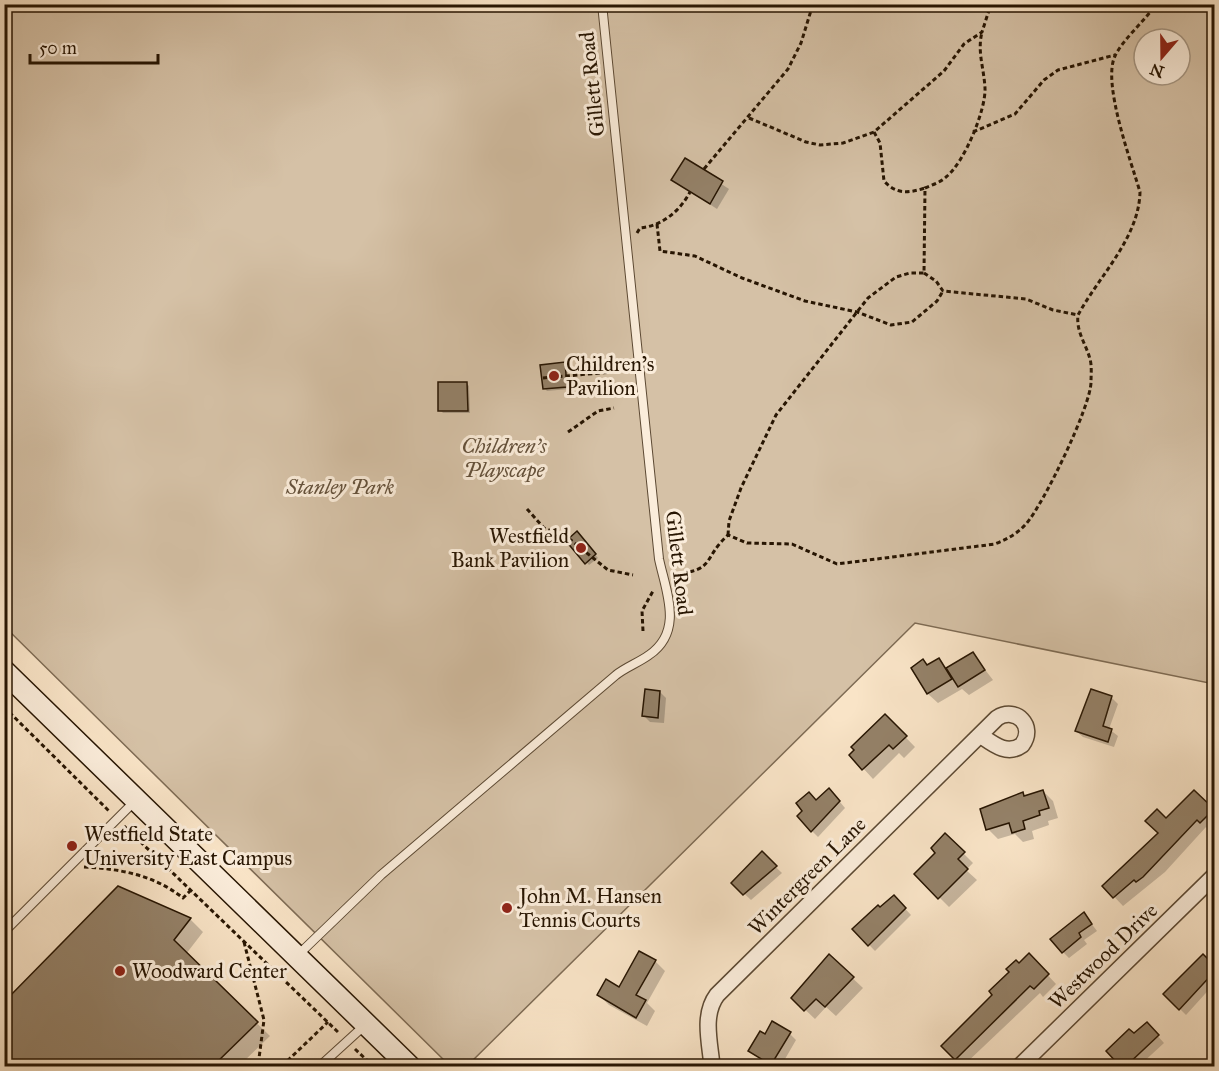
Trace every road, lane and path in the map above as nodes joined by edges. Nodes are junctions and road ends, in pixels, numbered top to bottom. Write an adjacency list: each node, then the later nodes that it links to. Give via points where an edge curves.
1 (602, 4): 14 (lane, Gillett Road)
2 (813, 4): 7 (path, via 788,69)
3 (991, 4): 5 (path)
4 (1156, 4): 6 (path)
5 (982, 32): 8 (path, via 964,44 944,71); 9 (path, via 979,52 985,96)
6 (1116, 54): 9 (path, via 1059,70 1044,80 1015,114); 18 (path, via 1110,72 1112,90 1140,192 1139,209)
7 (749, 118): 8 (path, via 820,145 843,143); 10 (path)
8 (874, 132): 11 (path, via 880,143 884,181 908,193)
9 (973, 132): 11 (path, via 959,162 946,177)
10 (704, 170)
11 (925, 188): 15 (path)
12 (690, 192): 13 (path, via 678,209)
13 (657, 224): 14 (path, via 640,228); 17 (path, via 660,251 695,256 805,301)
14 (628, 247): 39 (lane, Gillett Road, via 659,559 669,598 666,636 655,650 616,675 381,875)
15 (924, 273): 16 (path); 17 (path, via 896,277 868,298)
16 (943, 291): 17 (path, via 922,315 903,325 878,322); 18 (path, via 1026,299)
17 (857, 312): 24 (path, via 776,415 741,488)
18 (1078, 315): 24 (path, via 1090,360 1091,386 1047,490 1014,536 995,544 837,564 792,544 747,543)
19 (612, 372): 20 (path)
20 (543, 378)
21 (614, 408): 22 (path, via 598,411)
22 (568, 432)
23 (526, 509): 26 (path, via 544,528 567,537 608,570)
24 (728, 535): 25 (path, via 704,567)
25 (675, 574)
26 (633, 575)
27 (653, 591): 28 (path, via 642,611)
28 (643, 631)
29 (4, 671): 32 (main road)
30 (4, 707): 33 (path)
31 (980, 735): 48 (street, Wintergreen Lane, via 711,1002 708,1018)
32 (135, 800): 33 (lane); 39 (main road)
33 (116, 818): 36 (path); 37 (lane)
34 (82, 867): 36 (path, via 135,873 166,885 183,898)
35 (1215, 876): 49 (street, Westwood Drive)
36 (190, 890): 38 (path)
37 (4, 932)
38 (244, 941): 40 (path); 43 (path, via 264,1020)
39 (296, 958): 41 (main road)
40 (328, 1022): 42 (path); 44 (path)
41 (365, 1025): 42 (lane); 47 (main road)
42 (348, 1042): 45 (lane); 46 (path)
43 (258, 1066)
44 (282, 1066)
45 (320, 1066)
46 (373, 1066)
47 (410, 1066)
48 (712, 1066)
49 (1020, 1066)

